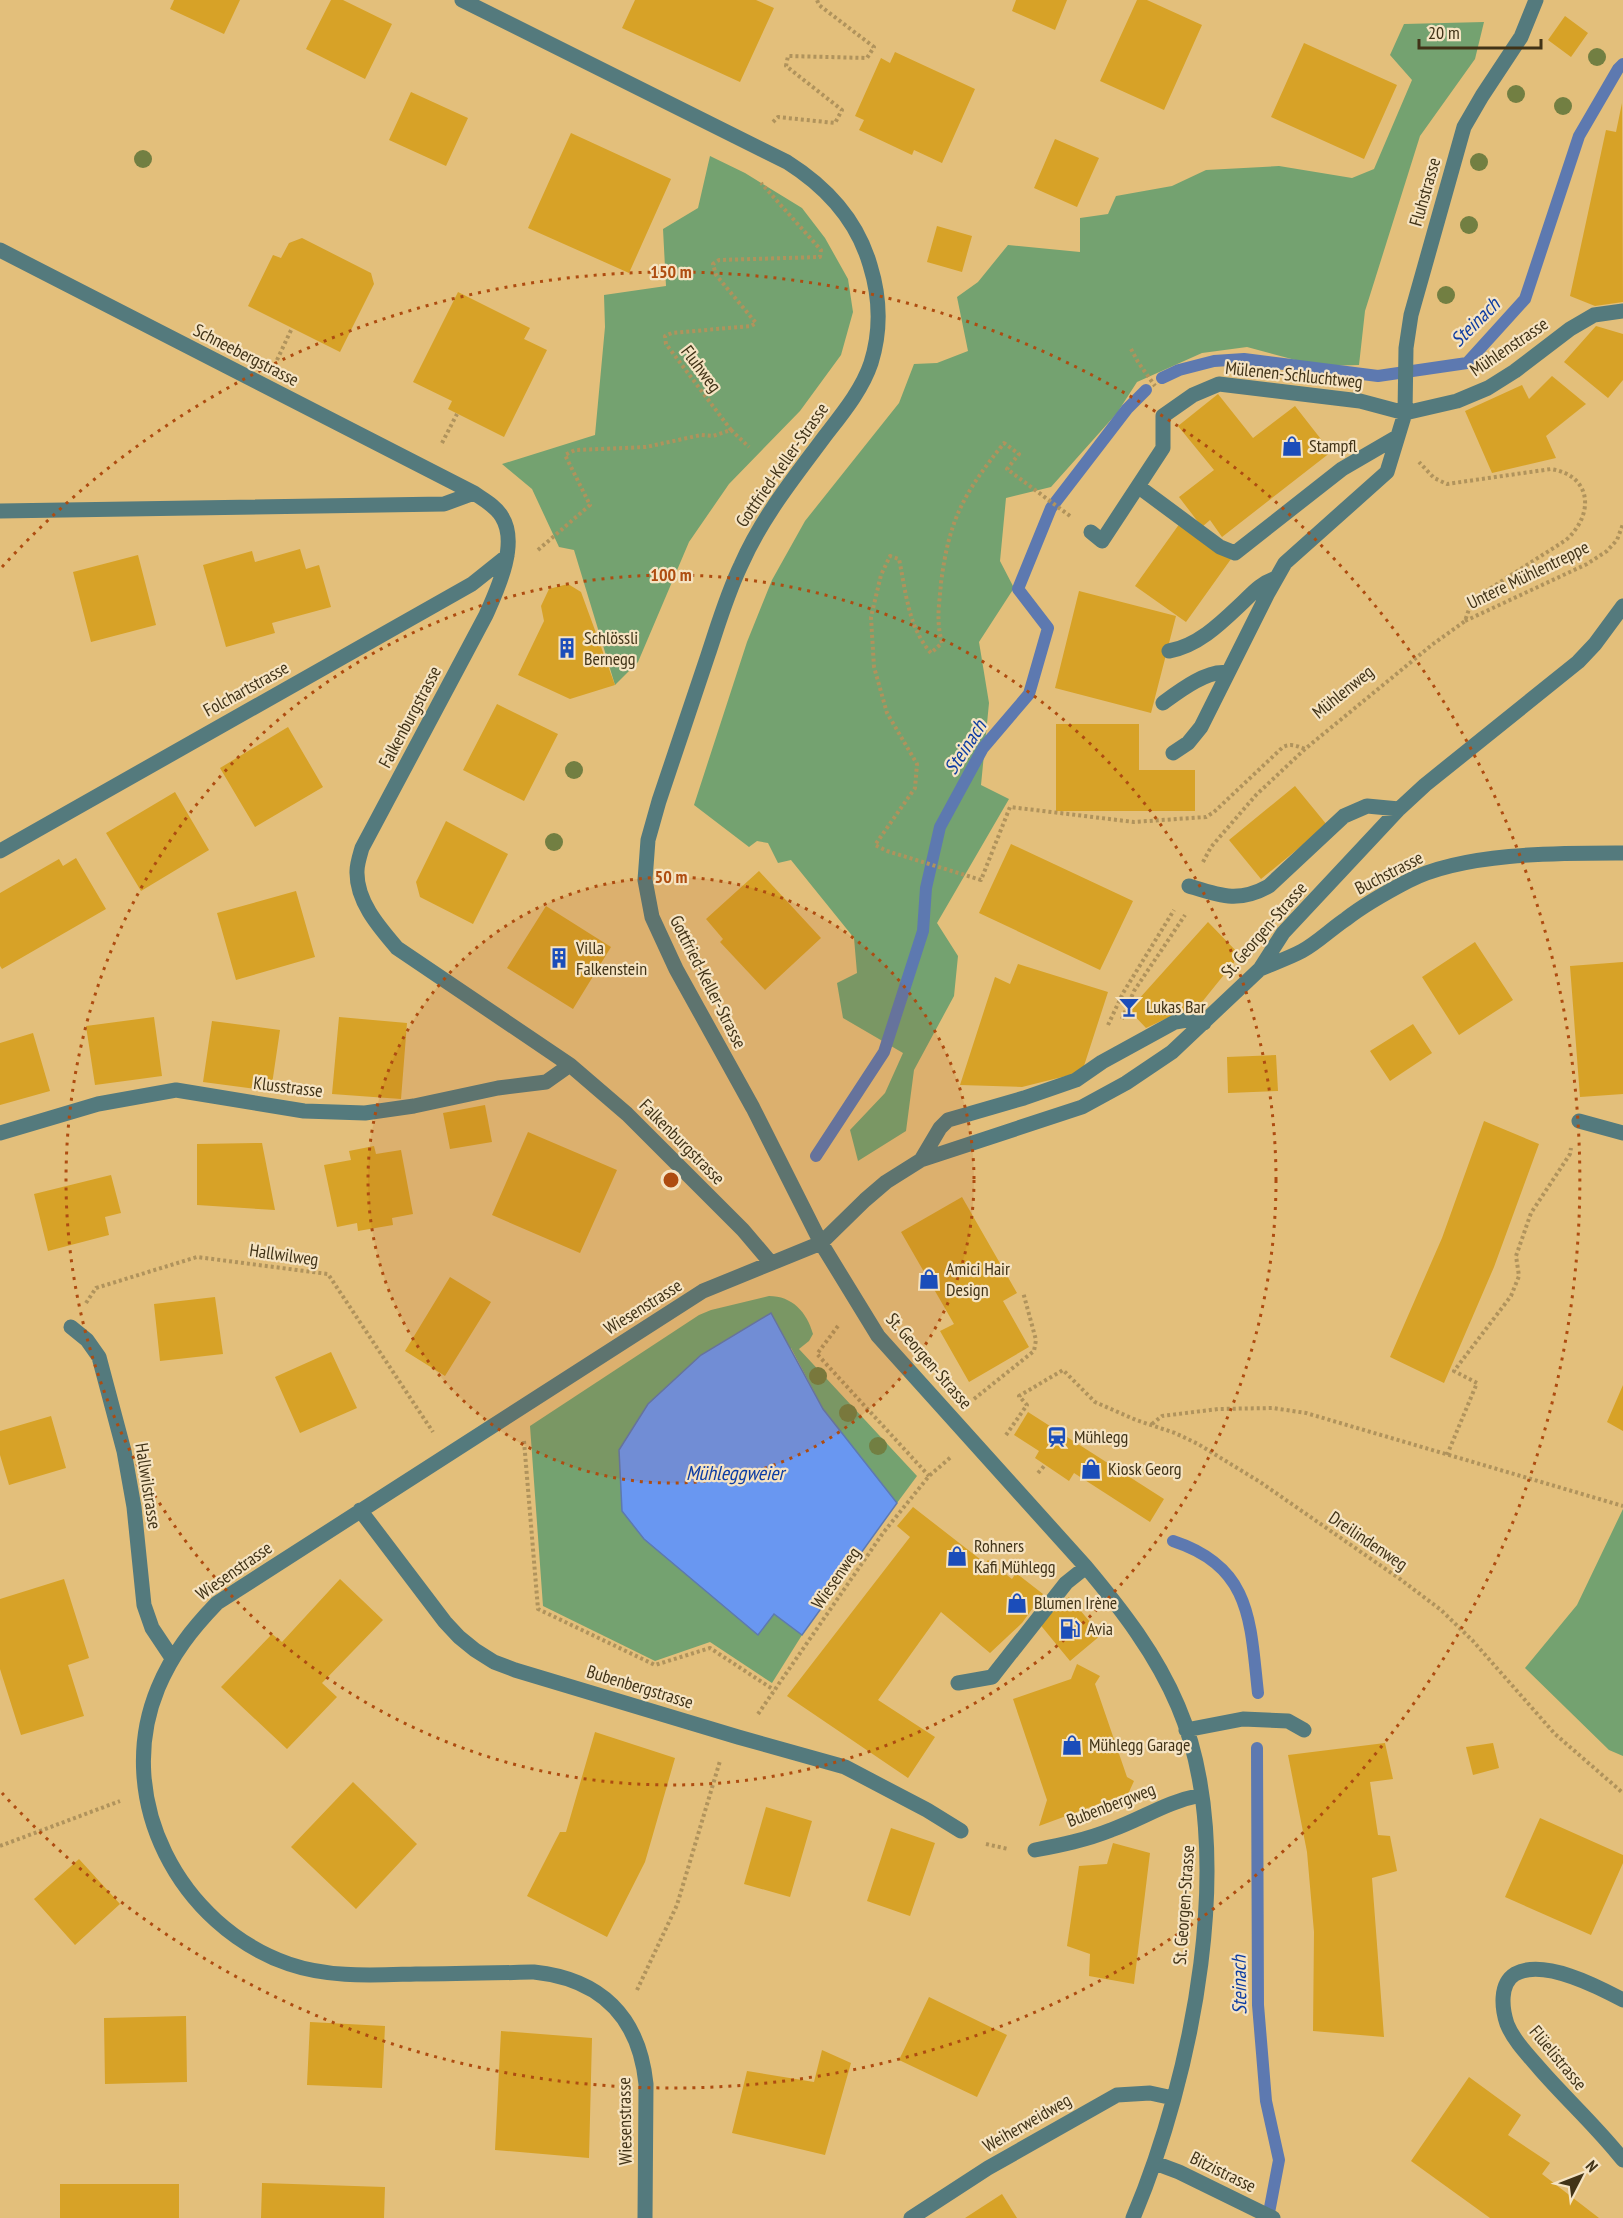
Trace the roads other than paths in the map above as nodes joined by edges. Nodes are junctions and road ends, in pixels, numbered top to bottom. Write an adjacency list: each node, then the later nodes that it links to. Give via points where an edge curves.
1 (462, 0): 29 (street, Gottfried-Keller-Strasse, via 802,171 848,218 875,282 878,331 870,366 844,410 764,519 740,566 659,801 648,840 645,880 652,917 676,969 753,1108)
2 (1536, 0): 5 (street, Fluhstrasse, via 1521,37 1464,128 1411,315)
3 (0, 250): 8 (street, Schneebergstrasse)
4 (1623, 311): 5 (street, Mühlenstrasse, via 1594,315 1570,328 1488,388 1457,401)
5 (1405, 413): 6 (street); 7 (street, Mülenen-Schluchtweg, via 1360,401 1219,384 1193,395 1163,416 1162,448)
6 (1397, 437): 7 (street, via 1342,469 1235,553 1220,547); 12 (street, via 1387,472 1285,563)
7 (1139, 487): 10 (street, Mülenen-Schluchtweg, via 1102,541)
8 (474, 493): 9 (street, via 444,504); 11 (street, Falkenburgstrasse, via 503,518 510,538)
9 (0, 511)
10 (1091, 532)
11 (507, 556): 19 (street, Folchartstrasse, via 471,584); 24 (street, Falkenburgstrasse, via 486,615 362,848 357,871 362,897 376,924 397,948)
12 (1276, 578): 14 (street, via 1263,583 1202,638); 15 (street)
13 (1623, 606): 18 (street, St. Georgen-Strasse, via 1578,662)
14 (1169, 651)
15 (1227, 673): 16 (street, via 1191,683); 17 (street, via 1201,726 1188,743)
16 (1162, 703)
17 (1173, 753)
18 (1399, 809): 21 (street, via 1366,806 1344,816 1269,886 1254,894 1220,896); 22 (street, St. Georgen-Strasse, via 1283,933)
19 (0, 850)
20 (1623, 853): 22 (street, Buchstrasse, via 1474,861 1438,870 1381,896 1303,951)
21 (1189, 886)
22 (1260, 969): 23 (street, St. Georgen-Strasse)
23 (1204, 1023): 28 (street, St. Georgen-Strasse, via 1126,1083 1083,1107); 28 (street, via 1192,1019 1175,1022 1076,1080 948,1120)
24 (570, 1065): 26 (street, Klusstrasse, via 546,1082 365,1113 304,1111 176,1090 98,1104); 30 (street, Falkenburgstrasse, via 627,1114)
25 (1579, 1121): 27 (street)
26 (0, 1133)
27 (1623, 1133)
28 (921, 1160): 29 (street, St. Georgen-Strasse, via 886,1182)
29 (821, 1243): 30 (street, Wiesenstrasse); 33 (street, St. Georgen-Strasse, via 878,1336)
30 (771, 1263): 32 (street, Wiesenstrasse, via 703,1292)
31 (71, 1327): 34 (street, Hallwilstrasse, via 87,1340 99,1358 124,1451 144,1605 152,1628)
32 (360, 1510): 34 (street, Wiesenstrasse, via 217,1603); 39 (street, Bubenbergstrasse, via 445,1622 494,1662 845,1767)
33 (1086, 1567): 35 (street, via 1066,1583 992,1677); 36 (street, St. Georgen-Strasse, via 1151,1654)
34 (172, 1658): 45 (street, Wiesenstrasse, via 147,1725 144,1761 156,1831 168,1861 186,1889 232,1935 290,1965 355,1976 534,1972 567,1978 596,1992 627,2022 644,2062)
35 (958, 1683)
36 (1186, 1730): 37 (street, via 1243,1719 1288,1721); 38 (street, St. Georgen-Strasse)
37 (1304, 1730)
38 (1202, 1795): 40 (street, Bubenbergweg, via 1177,1800 1077,1842); 42 (street, St. Georgen-Strasse, via 1208,1838 1208,1889 1198,1984)
39 (961, 1831)
40 (1035, 1850)
41 (1623, 2000): 43 (street, Flüelistrasse, via 1558,1972 1539,1969 1523,1970 1512,1976 1503,1989 1508,2024 1521,2048)
42 (1173, 2098): 44 (street, St. Georgen-Strasse); 46 (street, Weiherweidweg, via 1150,2093 1117,2095 988,2168)
43 (1623, 2160)
44 (1155, 2163): 47 (street, St. Georgen-Strasse); 48 (street, Bitzistrasse)
45 (645, 2218)
46 (911, 2218)
47 (1133, 2218)
48 (1273, 2218)

